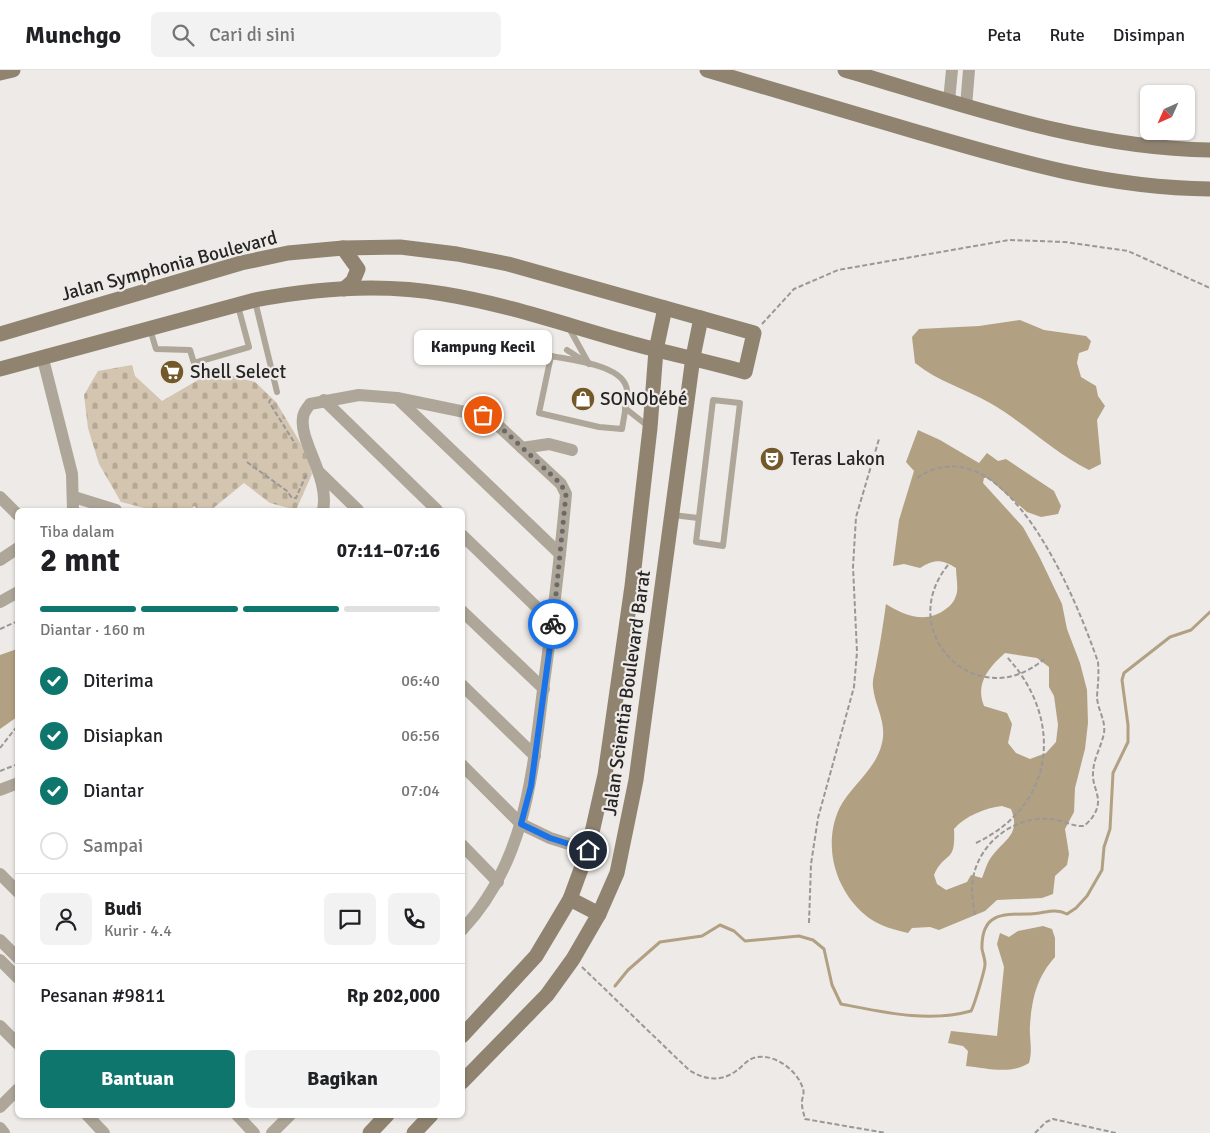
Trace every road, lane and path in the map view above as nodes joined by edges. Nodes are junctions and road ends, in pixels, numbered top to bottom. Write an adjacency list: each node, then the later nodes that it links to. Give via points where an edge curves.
1 (13, 70): 6 (street)
2 (707, 70): 10 (street, via 1031,166 1106,181)
3 (844, 70): 7 (street)
4 (952, 70): 7 (street)
5 (969, 70): 8 (street)
6 (0, 73)
7 (950, 101): 8 (street)
8 (966, 106): 9 (street, via 1040,128 1112,142 1179,150)
9 (1210, 150)
10 (1210, 189)
11 (343, 248): 13 (street, via 358,269 353,281); 16 (street, Jalan Symphonia Boulevard, via 400,247 457,254 508,264); 21 (street, Jalan Symphonia Boulevard, via 288,253 241,263)
12 (1210, 288): 20 (path, via 1128,250 1065,242 1009,240 838,270 794,289)
13 (344, 289): 14 (street, via 289,293); 18 (street, via 390,288 443,293)
14 (255, 300): 15 (street); 28 (lane)
15 (237, 305): 19 (street); 19 (lane, via 249,347 194,363 190,350 156,349)
16 (665, 308): 17 (street, Jalan Symphonia Boulevard); 23 (street, Jalan Scientia Boulevard Barat)
17 (701, 318): 20 (street, Jalan Symphonia Boulevard); 24 (street, Jalan Scientia Boulevard Barat)
18 (568, 325): 23 (street); 26 (lane)
19 (150, 329): 25 (street)
20 (754, 333): 24 (street, via 745,372)
21 (0, 334)
22 (566, 350): 26 (lane)
23 (656, 350): 24 (street); 32 (street, Jalan Scientia Boulevard Barat)
24 (693, 357): 48 (street, Jalan Scientia Boulevard Barat)
25 (43, 359): 27 (street); 42 (street, via 72,474)
26 (589, 364): 31 (lane, via 607,369 624,381 627,390); 31 (lane, via 551,356 539,413 599,428 622,430)
27 (0, 369)
28 (277, 392): 34 (path, via 269,402)
29 (397, 398): 30 (street, via 359,395); 35 (street, via 489,417); 52 (street)
30 (324, 400): 39 (street, via 310,404 302,420); 46 (street)
31 (625, 408): 32 (lane)
32 (650, 428): 78 (street, Jalan Scientia Boulevard Barat, via 632,586 605,774)
33 (879, 439): 85 (path, via 856,517 853,567 857,652 854,687 818,818 810,864)
34 (297, 447)
35 (522, 448): 36 (street, via 549,444); 52 (street, via 565,490)
36 (572, 450)
37 (247, 462): 38 (path, via 292,498 296,498)
38 (307, 468)
39 (320, 473): 44 (street); 45 (street)
40 (917, 478): 75 (path, via 941,466 972,469 987,477 1021,510 1052,553 1098,662 1097,696 1104,734 1094,762 1098,807 1092,819 1084,826 1076,827 1068,822 1035,819)
41 (0, 497): 47 (street)
42 (73, 504): 43 (street)
43 (102, 508)
44 (323, 508)
45 (356, 508)
46 (435, 508)
47 (15, 512)
48 (673, 515): 49 (lane); 83 (street, Jalan Scientia Boulevard Barat, via 627,834 618,873)
49 (698, 518): 49 (lane, via 713,400 740,403 722,546 696,542)
50 (465, 538): 59 (street)
51 (15, 550): 53 (street)
52 (560, 554): 59 (street)
53 (0, 560)
54 (948, 566): 62 (path, bridge, via 940,576 930,605 930,620 942,651 954,662 980,676 1006,678 1025,673)
55 (15, 594): 56 (street)
56 (0, 602)
57 (465, 614): 64 (street)
58 (15, 622): 60 (path)
59 (553, 623): 64 (street)
60 (0, 629)
61 (1007, 657): 74 (path, via 1022,672 1037,701 1044,745 1042,765 1027,799)
62 (1044, 659)
63 (465, 688): 67 (street)
64 (544, 690): 67 (street)
65 (15, 729): 66 (path)
66 (0, 748)
67 (535, 756): 73 (street)
68 (15, 765): 70 (path)
69 (465, 768): 73 (street)
70 (0, 771)
71 (15, 786): 72 (street)
72 (0, 790)
73 (521, 824): 78 (street, via 550,838); 80 (street, via 511,856)
74 (1000, 828): 75 (path); 76 (path)
75 (1002, 832): 84 (path, via 990,843 975,873 972,888)
76 (976, 843)
77 (465, 848): 80 (street)
78 (588, 850): 82 (street, Jalan Scientia Boulevard Barat)
79 (0, 874): 81 (street)
80 (498, 882): 86 (street)
81 (15, 889)
82 (570, 899): 83 (street); 93 (street, Jalan Scientia Boulevard Barat, via 536,956)
83 (599, 914): 89 (street, Jalan Scientia Boulevard Barat)
84 (975, 916)
85 (809, 923)
86 (465, 924)
87 (0, 940): 88 (street)
88 (15, 955)
89 (573, 958): 95 (street, Jalan Scientia Boulevard Barat, via 547,995); 110 (path, via 689,1070 702,1078 719,1078 733,1073 751,1059 779,1060 799,1078 804,1091 805,1119)
90 (0, 960): 91 (street)
91 (15, 975)
92 (0, 1026): 94 (street)
93 (465, 1033)
94 (15, 1041)
95 (465, 1079)
96 (15, 1092): 97 (street)
97 (0, 1107)
98 (90, 1118): 105 (street)
99 (239, 1118): 106 (street)
100 (287, 1118): 107 (street)
101 (384, 1118): 108 (street)
102 (428, 1118): 109 (street)
103 (0, 1128): 104 (street)
104 (4, 1133)
105 (104, 1133)
106 (254, 1133)
107 (272, 1133)
108 (370, 1133)
109 (414, 1133)
110 (886, 1133)
111 (1035, 1133): 112 (path, via 1053,1119)
112 (1116, 1133)

